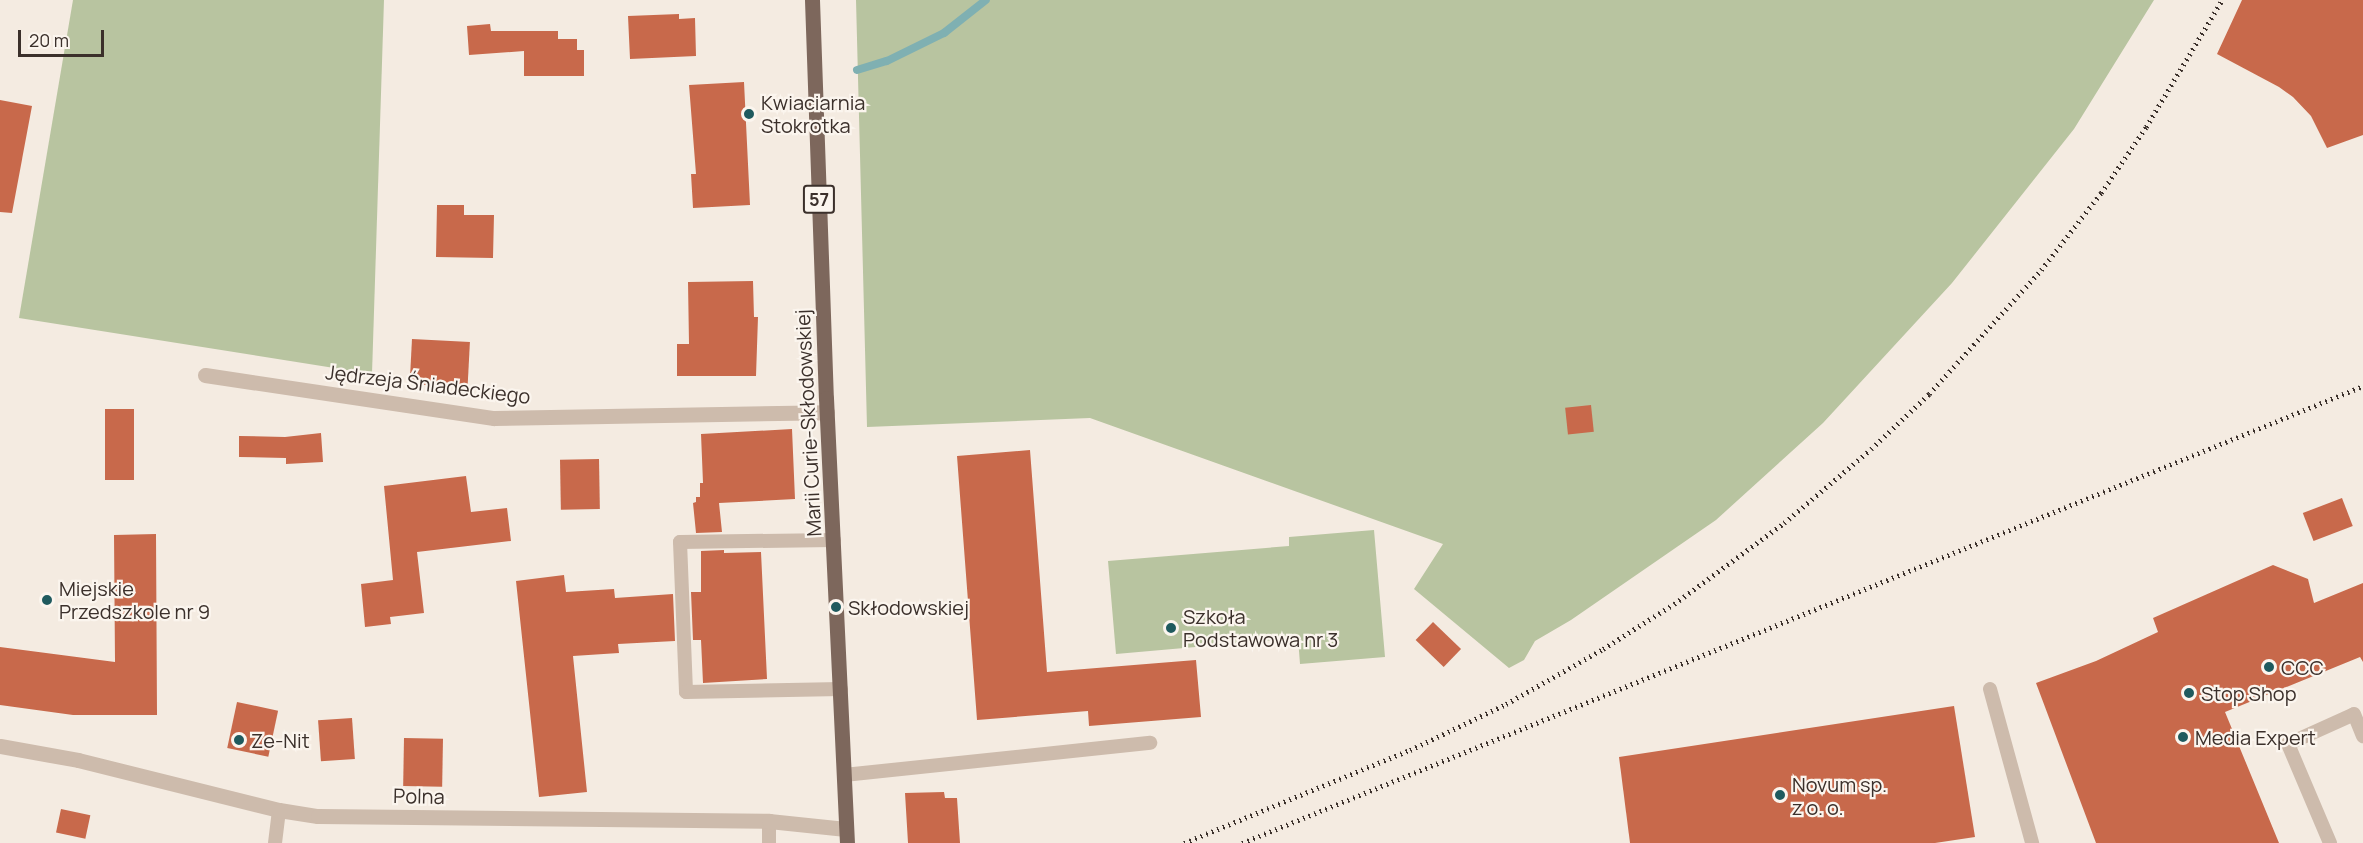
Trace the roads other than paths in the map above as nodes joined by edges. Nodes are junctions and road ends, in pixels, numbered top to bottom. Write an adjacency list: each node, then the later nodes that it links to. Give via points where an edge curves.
1 (812, 0): 3 (main road, Marii Curie-Skłodowskiej / 57)
2 (205, 375): 3 (street, Jędrzeja Śniadeckiego, via 494,418)
3 (827, 412): 4 (main road, Marii Curie-Skłodowskiej / 57)
4 (834, 540): 5 (main road, Marii Curie-Skłodowskiej / 57); 5 (lane, via 680,542 686,692)
5 (841, 689): 10 (main road, Marii Curie-Skłodowskiej / 57)
6 (1990, 690): 16 (lane)
7 (2363, 736): 17 (lane, via 2354,714 2288,744)
8 (1150, 743): 10 (lane)
9 (0, 746): 11 (street, Polna, via 78,760)
10 (844, 775): 13 (main road, Marii Curie-Skłodowskiej / 57)
11 (279, 810): 12 (street, Polna, via 318,816); 14 (lane)
12 (769, 821): 13 (street, Polna); 15 (lane)
13 (846, 836)
14 (275, 843)
15 (768, 843)
16 (2032, 843)
17 (2330, 843)

